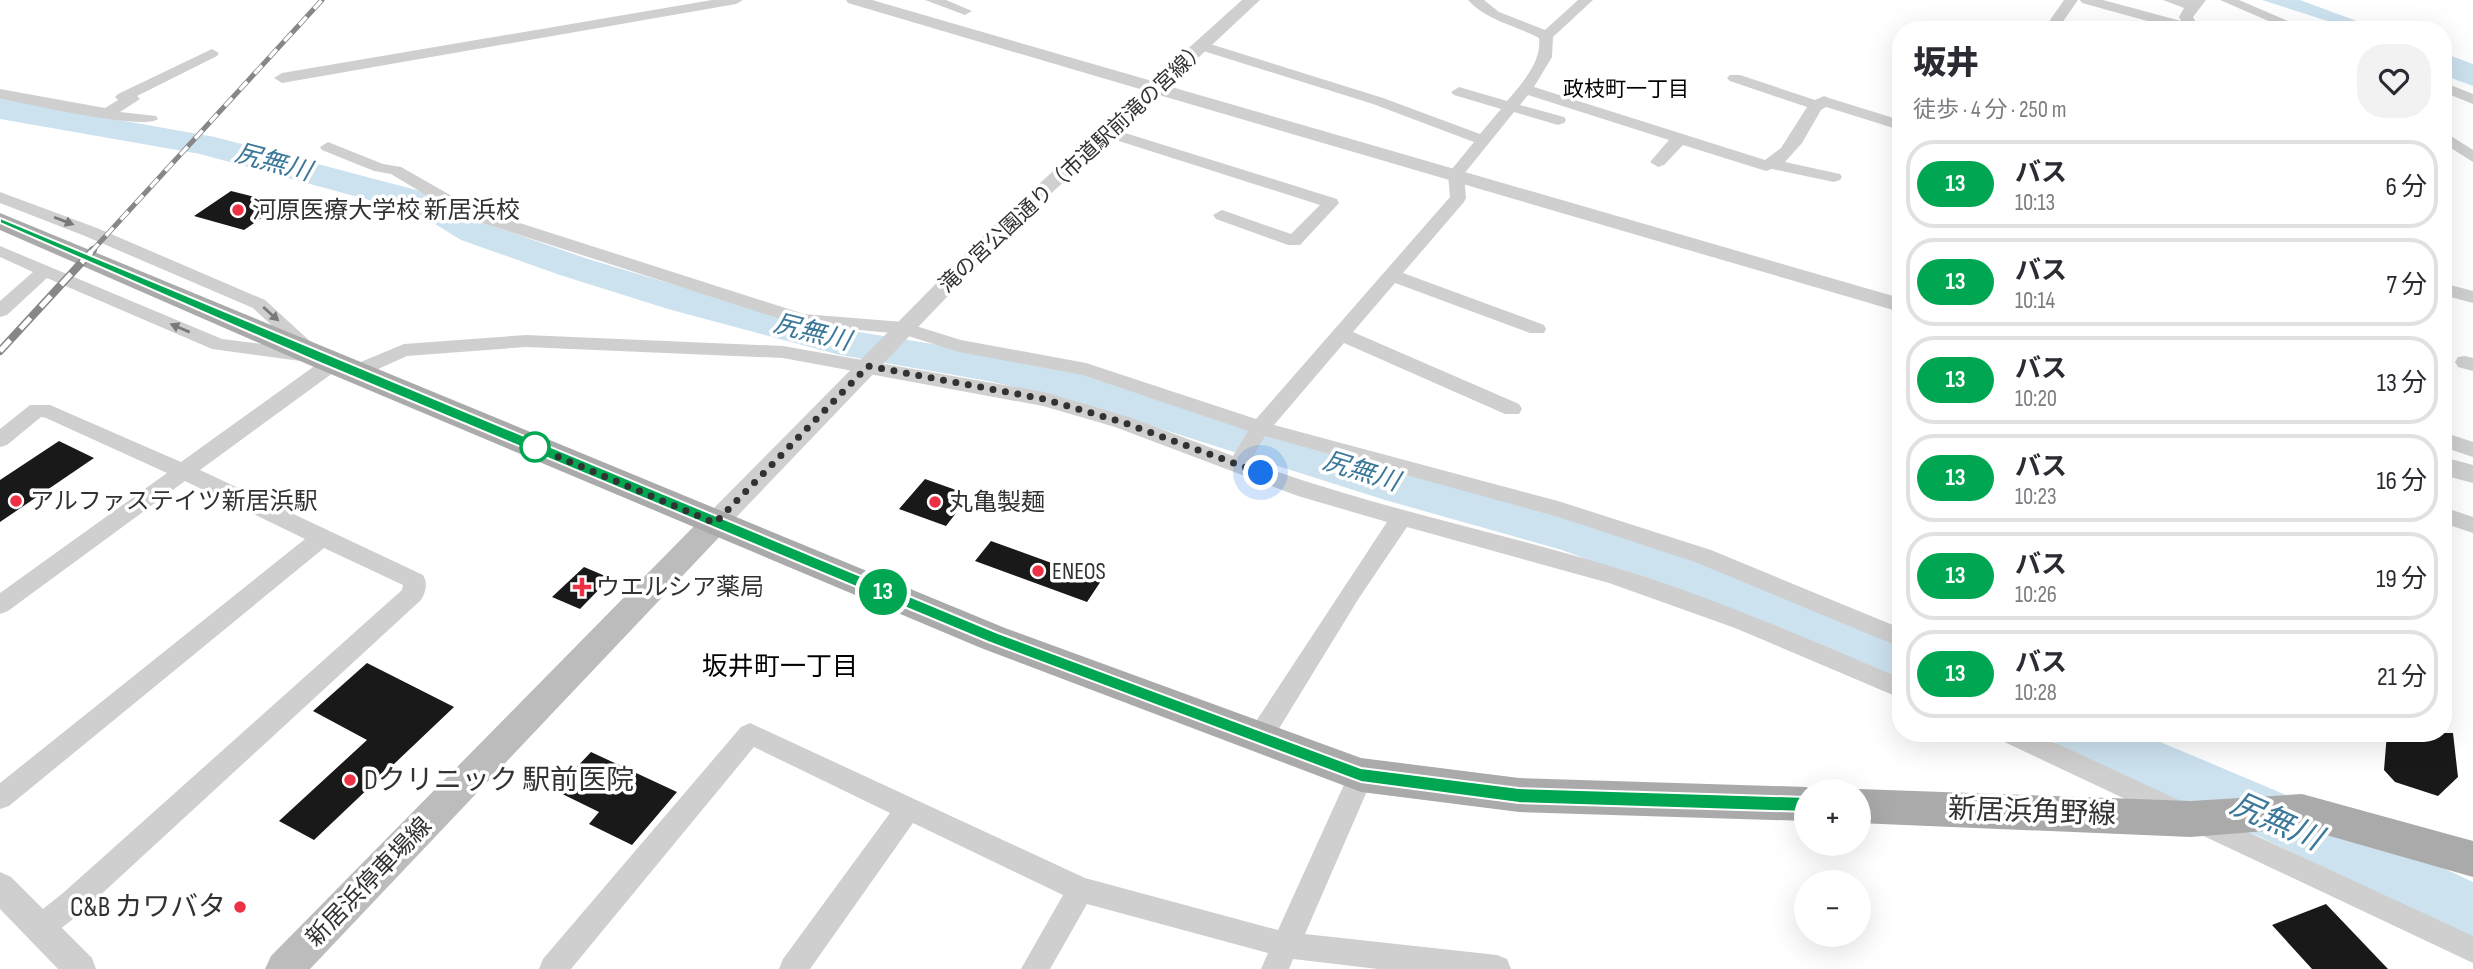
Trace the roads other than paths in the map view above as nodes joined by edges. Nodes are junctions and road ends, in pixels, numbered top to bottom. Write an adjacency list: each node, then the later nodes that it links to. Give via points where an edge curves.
1 (736, 0): 21 (street)
2 (854, 0): 13 (street)
3 (932, 0): 12 (street); 13 (street)
4 (1252, 0): 19 (street, 滝の宮公園通り（市道駅前滝の宮線）)
5 (1475, 0): 18 (street, via 1494,15)
6 (1586, 0): 18 (street)
7 (2071, 0): 14 (street)
8 (2087, 0): 15 (street)
9 (2170, 0): 11 (street)
10 (2227, 0): 17 (street)
11 (2195, 3): 16 (street)
12 (965, 11)
13 (909, 15): 23 (street)
14 (2057, 20)
15 (2161, 21)
16 (2188, 21)
17 (2280, 21)
18 (1546, 36): 24 (street, via 1545,55)
19 (1202, 46): 23 (street, 滝の宮公園通り（市道駅前滝の宮線）); 36 (street)
20 (212, 53): 31 (street, via 123,97 132,99)
21 (282, 78)
22 (1735, 78): 29 (street)
23 (1156, 87): 35 (street, 滝の宮公園通り（市道駅前滝の宮線）); 43 (street)
24 (1525, 89): 30 (street); 37 (street)
25 (2452, 91): 28 (street)
26 (1460, 92): 30 (street)
27 (0, 94): 31 (street)
28 (2473, 99)
29 (1816, 105): 34 (street, via 1824,101); 42 (street, via 1793,146)
30 (1511, 106): 33 (street); 36 (street)
31 (107, 113): 32 (street)
32 (150, 119)
33 (1558, 120)
34 (1892, 122)
35 (1106, 132): 46 (street, via 1331,203 1294,240); 56 (street, 滝の宮公園通り（市道駅前滝の宮線）)
36 (1483, 139): 43 (street)
37 (1679, 139): 41 (street); 42 (street)
38 (2452, 142): 40 (street)
39 (328, 147): 56 (street, via 395,170 467,212 575,250 803,320)
40 (2473, 157)
41 (1658, 162)
42 (1771, 164): 44 (street)
43 (1456, 174): 50 (street, via 1458,198); 53 (street)
44 (1834, 177)
45 (0, 197): 59 (street, one-way to 59, via 259,303)
46 (1222, 215)
47 (0, 221): 59 (main road)
48 (0, 251): 49 (street)
49 (44, 271): 54 (street); 59 (street, one-way to 49, via 219,345)
50 (1392, 275): 55 (street); 57 (street)
51 (2452, 291): 52 (street)
52 (2473, 297)
53 (1892, 303)
54 (0, 311)
55 (1537, 329)
56 (899, 332): 58 (street, 滝の宮公園通り（市道駅前滝の宮線）); 61 (street, via 1086,369)
57 (1342, 335): 60 (street); 61 (street)
58 (870, 363): 59 (street, via 783,352 526,341 404,350); 65 (street, via 1044,399); 71 (street)
59 (336, 364): 67 (street); 71 (main road)
60 (1512, 409)
61 (1258, 430): 65 (street); 75 (street, via 1558,509 1703,556)
62 (0, 440): 67 (street, via 37,410 50,412)
63 (2452, 442): 64 (street)
64 (2473, 450)
65 (1240, 462): 69 (street, via 1305,491)
66 (2452, 468): 68 (street)
67 (184, 472): 73 (street); 74 (street)
68 (2473, 474)
69 (1402, 517): 76 (street, via 1612,575 1743,621); 77 (street)
70 (2452, 518): 72 (street)
71 (715, 523): 77 (main road, via 993,638); 92 (main road, 新居浜停車場線)
72 (2473, 526)
73 (322, 537): 80 (street); 88 (street, via 415,581 414,594)
74 (6, 594)
75 (1892, 635)
76 (1892, 685)
77 (1261, 737): 79 (main road)
78 (2033, 742): 84 (street)
79 (1361, 775): 81 (main road, via 1519,795); 90 (street)
80 (0, 798)
81 (1794, 804)
82 (1871, 806): 84 (main road, 新居浜角野線)
83 (908, 809): 87 (street); 93 (street, via 750,734); 94 (street)
84 (2199, 817): 85 (main road, 新居浜角野線, via 2302,811); 89 (street)
85 (2473, 859)
86 (0, 887): 88 (street)
87 (1081, 890): 90 (street); 95 (street)
88 (39, 929): 91 (street)
89 (2473, 950)
90 (1281, 957): 96 (street)
91 (80, 969)
92 (284, 969)
93 (553, 969)
94 (793, 969)
95 (1035, 969)
96 (1497, 969)

